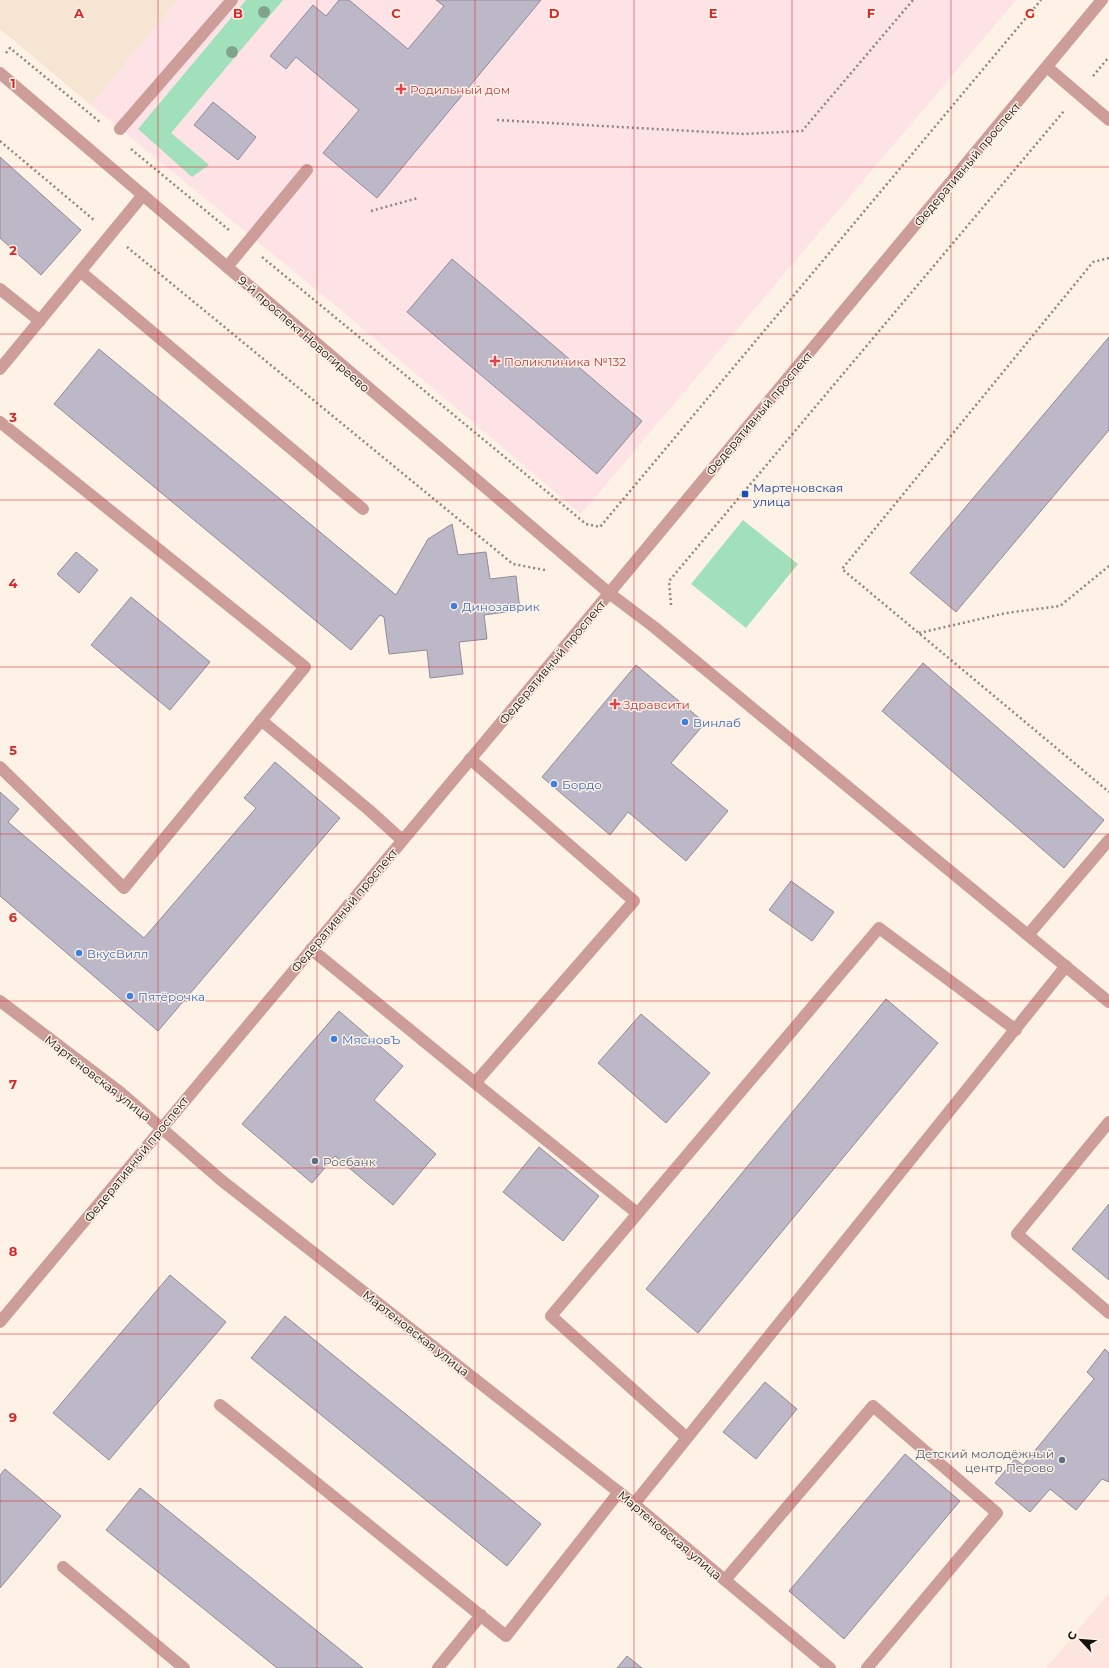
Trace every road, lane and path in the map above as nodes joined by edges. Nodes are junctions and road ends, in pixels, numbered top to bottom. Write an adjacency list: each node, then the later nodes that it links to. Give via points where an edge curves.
1 (232, 0): 13 (street)
2 (912, 0): 10 (path, via 802,131 744,134)
3 (1041, 0): 21 (path, via 600,527 586,524)
4 (1102, 0): 7 (street, Федеративный проспект)
5 (5, 54): 12 (path, via 10,48)
6 (1109, 57): 9 (path)
7 (1047, 67): 9 (street); 32 (street, Федеративный проспект)
8 (0, 73): 17 (street, 9-й проспект Новогиреево)
9 (1078, 94): 11 (street); 33 (path, via 669,581)
10 (496, 120)
11 (1109, 120)
12 (100, 123)
13 (120, 129)
14 (0, 141): 20 (path)
15 (131, 148): 21 (path)
16 (307, 170): 21 (street)
17 (143, 196): 20 (street); 23 (street, 9-й проспект Новогиреево)
18 (418, 198): 19 (path)
19 (371, 211)
20 (111, 234): 24 (street); 31 (path, via 513,564)
21 (246, 244): 23 (street)
22 (1109, 258): 34 (path, via 1093,262 842,569)
23 (226, 267): 32 (street, 9-й проспект Новогиреево)
24 (80, 272): 26 (street); 29 (street)
25 (0, 289): 26 (street)
26 (40, 321): 27 (street)
27 (0, 370)
28 (0, 422): 35 (street, via 304,667)
29 (363, 509)
30 (1109, 566): 34 (path, via 1060,606 1006,613)
31 (545, 570)
32 (609, 593): 36 (street, Федеративный проспект); 41 (street, 9-й проспект Новогиреево, via 654,627)
33 (671, 605)
34 (919, 633): 38 (path)
35 (261, 720): 37 (street, via 124,888); 39 (street)
36 (470, 759): 39 (street, Федеративный проспект); 47 (street, via 634,901)
37 (0, 766)
38 (1109, 792)
39 (402, 840): 42 (street, Федеративный проспект)
40 (1109, 840): 41 (street)
41 (1028, 934): 43 (street, 9-й проспект Новогиреево)
42 (311, 949): 47 (street); 49 (street, Федеративный проспект)
43 (1066, 966): 45 (street, 9-й проспект Новогиреево); 46 (street)
44 (0, 1001): 49 (street, Мартеновская улица, via 120,1092)
45 (1109, 1002)
46 (1016, 1030): 50 (street, via 879,928); 54 (street)
47 (475, 1082): 50 (street)
48 (1109, 1122): 51 (street, via 1017,1234)
49 (162, 1128): 52 (street, Федеративный проспект); 55 (street, Мартеновская улица, via 221,1180)
50 (637, 1213): 54 (street, via 551,1316)
51 (1109, 1313)
52 (0, 1322)
53 (220, 1405): 59 (street)
54 (687, 1438): 56 (street)
55 (619, 1492): 56 (street, Мартеновская улица); 59 (street, via 506,1636)
56 (634, 1504): 58 (street, Мартеновская улица)
57 (63, 1567): 60 (street)
58 (725, 1580): 62 (street, Мартеновская улица); 63 (street, via 873,1406 996,1513)
59 (481, 1615): 61 (street)
60 (184, 1668)
61 (438, 1668)
62 (830, 1668)
63 (867, 1668)

